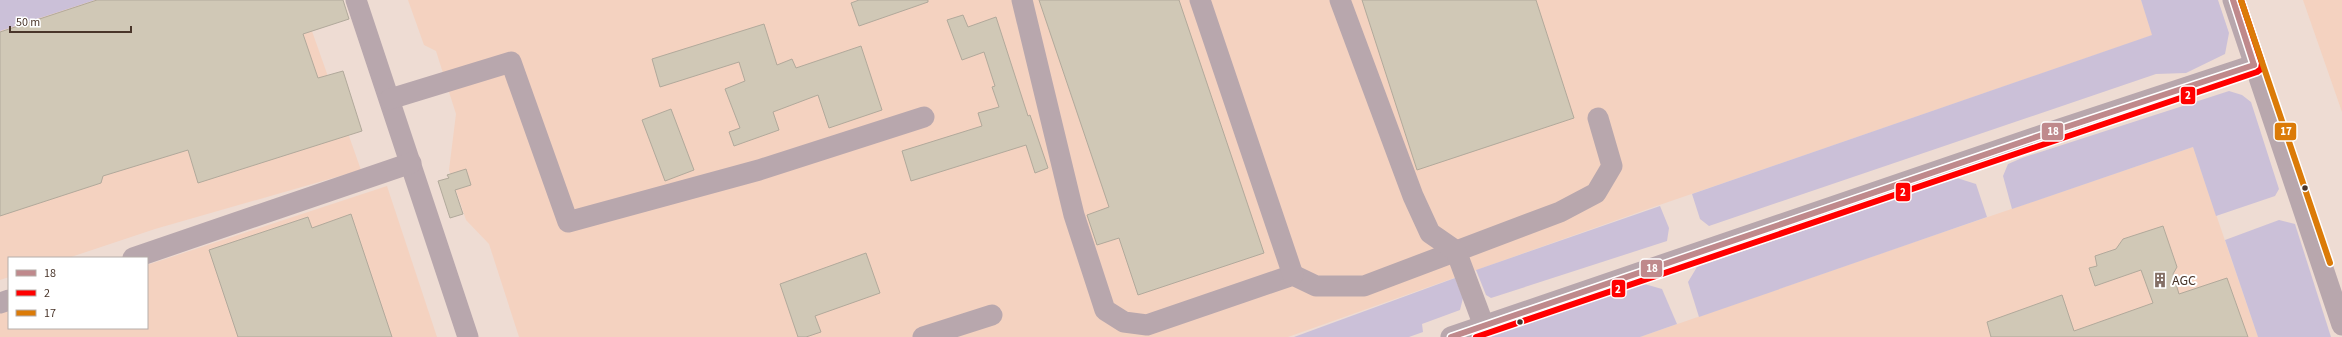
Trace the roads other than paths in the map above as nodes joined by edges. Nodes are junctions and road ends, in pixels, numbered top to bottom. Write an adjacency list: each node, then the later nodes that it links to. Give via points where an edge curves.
1 (356, 0): 7 (street)
2 (1022, 0): 13 (street, via 1074,215 1105,310 1124,322 1147,325)
3 (1200, 0): 13 (street)
4 (1340, 0): 11 (street, via 1413,196 1430,233)
5 (2233, 0): 6 (street)
6 (2254, 65): 15 (street); 16 (street)
7 (390, 99): 8 (street, via 511,62 568,222 759,170); 10 (street)
8 (924, 117)
9 (1598, 118): 11 (street, via 1612,166 1596,193 1560,212)
10 (411, 164): 12 (street); 17 (street)
11 (1456, 251): 13 (street, via 1364,286 1316,286); 16 (street)
12 (136, 257)
13 (1293, 275)
14 (992, 315): 18 (street)
15 (2342, 325)
16 (1484, 326): 19 (street)
17 (468, 337)
18 (923, 337)
19 (1451, 337)

